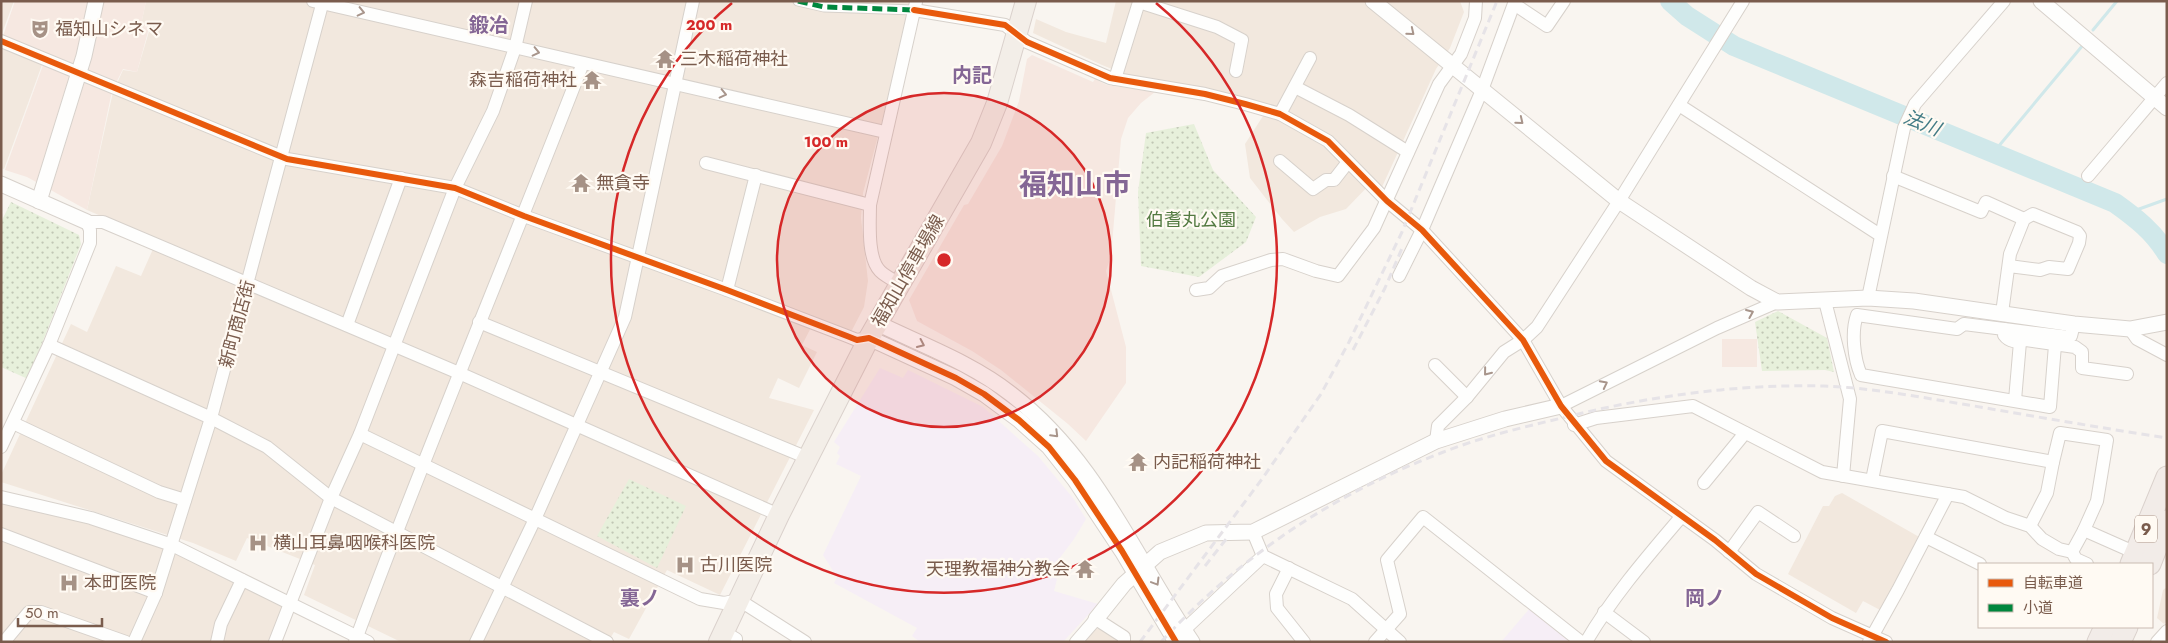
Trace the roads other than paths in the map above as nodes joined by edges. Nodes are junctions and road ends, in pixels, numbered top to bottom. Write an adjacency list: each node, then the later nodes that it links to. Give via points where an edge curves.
1 (96, 1): 22 (street)
2 (526, 1): 17 (street)
3 (693, 1): 24 (street)
4 (798, 1): 14 (street, via 824,7)
5 (1026, 1): 15 (main road, 福知山停車場線)
6 (1372, 1): 20 (street, one-way to 20)
7 (1476, 1): 20 (street, via 1475,18 1462,54)
8 (1564, 1): 13 (street, via 1548,26)
9 (1743, 1): 29 (street)
10 (2004, 1): 39 (street, via 1915,104 1904,128)
11 (2041, 1): 28 (street)
12 (320, 2): 17 (street, one-way to 17); 34 (street, 新町商店街)
13 (1515, 2): 27 (street)
14 (915, 5): 15 (street, via 1005,25); 32 (street)
15 (1018, 34): 23 (street, via 1031,44); 57 (main road, 福知山停車場線, via 981,143)
16 (1, 41): 22 (street)
17 (515, 48): 19 (street, one-way to 19); 43 (street, via 493,112)
18 (1310, 58): 26 (street)
19 (583, 63): 24 (street); 48 (street)
20 (1453, 66): 27 (street); 33 (street, via 1440,84)
21 (1236, 71): 23 (street, via 1242,40 1217,28 1139,2)
22 (79, 72): 34 (street); 44 (street)
23 (1115, 79): 31 (street, via 1205,94)
24 (675, 83): 32 (street, one-way to 32); 53 (street)
25 (2167, 84): 28 (street)
26 (1295, 87): 31 (street); 33 (street, via 1349,115)
27 (1482, 90): 46 (street, one-way to 46); 51 (street)
28 (2155, 97): 30 (street); 40 (street)
29 (1679, 105): 46 (street); 52 (street)
30 (2167, 108)
31 (1280, 114): 36 (street, via 1328,141)
32 (885, 132): 47 (street)
33 (1408, 152): 45 (street)
34 (282, 157): 41 (street); 56 (street, 新町商店街)
35 (1280, 161): 36 (street, via 1313,189 1326,180 1334,180)
36 (1348, 162): 45 (street)
37 (706, 163): 38 (street)
38 (756, 176): 47 (street); 58 (street)
39 (1893, 176): 49 (street, via 1981,212 1986,202); 52 (street)
40 (2088, 176)
41 (401, 178): 43 (street); 67 (street)
42 (1, 184): 44 (street)
43 (455, 188): 48 (street); 74 (street)
44 (39, 201): 50 (street)
45 (1387, 201): 51 (street); 59 (street, via 1374,228 1338,276 1316,272 1283,259 1271,260 1222,276 1209,288)
46 (1619, 201): 62 (street, via 1751,288); 71 (street, via 1537,327)
47 (870, 205): 57 (street, via 875,263 879,270)
48 (524, 216): 53 (street); 64 (street)
49 (2024, 219): 54 (street, via 2010,254); 54 (street, via 2033,214 2077,232 2079,243 2068,269)
50 (86, 222): 56 (street, via 102,222); 73 (street, via 90,243)
51 (1422, 230): 55 (street); 71 (street)
52 (1880, 235): 60 (street)
53 (638, 257): 58 (street); 79 (street, via 625,317)
54 (2009, 266): 63 (street)
55 (1399, 276)
56 (249, 283): 67 (street); 84 (street, 新町商店街)
57 (900, 284): 70 (main road, 福知山停車場線)
58 (727, 290): 70 (street, via 853,338)
59 (1196, 290)
60 (1868, 298): 61 (street); 63 (street)
61 (1825, 301): 62 (street); 95 (street, via 1850,399)
62 (1778, 302): 83 (street, one-way to 62, via 1717,328)
63 (2002, 313): 66 (street)
64 (479, 322): 78 (street); 79 (street)
65 (2167, 322): 69 (street)
66 (2074, 324): 68 (street, via 2069,337); 69 (street)
67 (347, 325): 74 (street)
68 (2004, 329): 72 (street, via 2007,339); 82 (street, via 1964,324 1957,329 1856,315 1857,366 1861,375)
69 (2130, 329): 76 (street, via 2137,339)
70 (873, 331): 92 (main road, 福知山停車場線); 122 (street, via 984,394 1020,420 1050,447)
71 (1523, 340): 81 (street, one-way to 81, via 1504,352); 83 (street)
72 (2020, 342): 75 (street, via 2026,340); 82 (street)
73 (49, 345): 84 (street); 85 (street)
74 (394, 345): 78 (street); 89 (street)
75 (2055, 345): 80 (street, via 2079,349 2082,368); 82 (street, via 2050,407)
76 (2167, 355)
77 (1435, 365): 81 (street)
78 (459, 373): 87 (street); 94 (street)
79 (600, 373): 87 (street); 92 (street)
80 (2127, 374)
81 (1467, 397): 90 (street, via 1438,426)
82 (2015, 400)
83 (1561, 406): 86 (street); 90 (street, via 1505,419)
84 (211, 418): 101 (street, via 267,447); 102 (street, 新町商店街)
85 (14, 423): 91 (street); 102 (street, via 159,492)
86 (1574, 424): 88 (street, via 1693,406); 104 (street, via 1606,461)
87 (577, 425): 103 (street); 105 (street)
88 (1745, 433): 95 (street, via 1822,472); 97 (street)
89 (360, 434): 94 (street); 101 (street)
90 (1436, 441): 110 (street)
91 (1, 447)
92 (808, 458): 103 (main road, 福知山停車場線)
93 (2053, 462): 96 (street, via 1882,431); 107 (street, via 2047,494); 108 (street, via 2060,433 2107,440 2097,500)
94 (424, 466): 105 (street); 109 (street)
95 (1843, 476): 96 (street)
96 (1872, 480): 99 (street)
97 (1704, 483)
98 (2163, 485): 118 (highway, 9)
99 (1948, 494): 107 (street, via 1973,500 2006,518); 113 (street)
100 (1, 497): 114 (street, via 91,518)
101 (331, 498): 109 (street); 127 (street)
102 (185, 500): 114 (street, 新町商店街)
103 (779, 516): 126 (main road, 福知山停車場線)
104 (1681, 517): 115 (street); 128 (street)
105 (535, 519): 124 (street); 126 (street, via 700,600 724,603)
106 (2167, 521): 118 (highway, 9)
107 (2030, 526): 116 (street, via 2042,539)
108 (2084, 530): 116 (street); 118 (street)
109 (397, 532): 124 (street); 136 (street)
110 (1253, 532): 117 (street); 122 (street, via 1206,533 1160,552)
111 (1, 534): 125 (street)
112 (1794, 536): 115 (street, via 1758,512)
113 (1926, 537): 119 (street); 135 (street)
114 (172, 545): 123 (street); 125 (street, 新町商店街)
115 (1729, 552): 135 (street, via 1756,574)
116 (2072, 552): 120 (street, via 2076,560)
117 (1263, 556): 121 (street); 134 (street)
118 (2139, 561)
119 (1978, 563)
120 (2084, 563)
121 (1289, 568): 131 (street, via 1352,599); 147 (street, via 1276,594 1277,608)
122 (1140, 569): 129 (street); 134 (street)
123 (242, 580): 127 (street); 140 (street, via 221,624)
124 (504, 587): 142 (street); 143 (street)
125 (156, 593): 139 (street, 新町商店街)
126 (739, 600): 133 (main road, 福知山停車場線); 144 (street)
127 (291, 603): 136 (street); 141 (street)
128 (1604, 612): 151 (street); 152 (street)
129 (1096, 619): 145 (street); 146 (street, via 1124,637)
130 (2126, 628): 154 (highway)
131 (1386, 630): 148 (street); 149 (street); 150 (street, via 1400,614 1387,560 1423,517)
132 (2167, 631): 155 (street)
133 (727, 638)
134 (1180, 639)
135 (1870, 639): 153 (street)
136 (360, 640)
137 (4, 642): 138 (street, via 29,612 41,612)
138 (126, 642)
139 (134, 642)
140 (217, 642)
141 (276, 642)
142 (476, 642)
143 (607, 642)
144 (805, 642)
145 (1076, 642)
146 (1124, 642)
147 (1304, 642)
148 (1375, 642)
149 (1400, 642)
150 (1581, 642)
151 (1586, 642)
152 (1644, 642)
153 (1886, 642)
154 (2120, 642)
155 (2157, 642)

